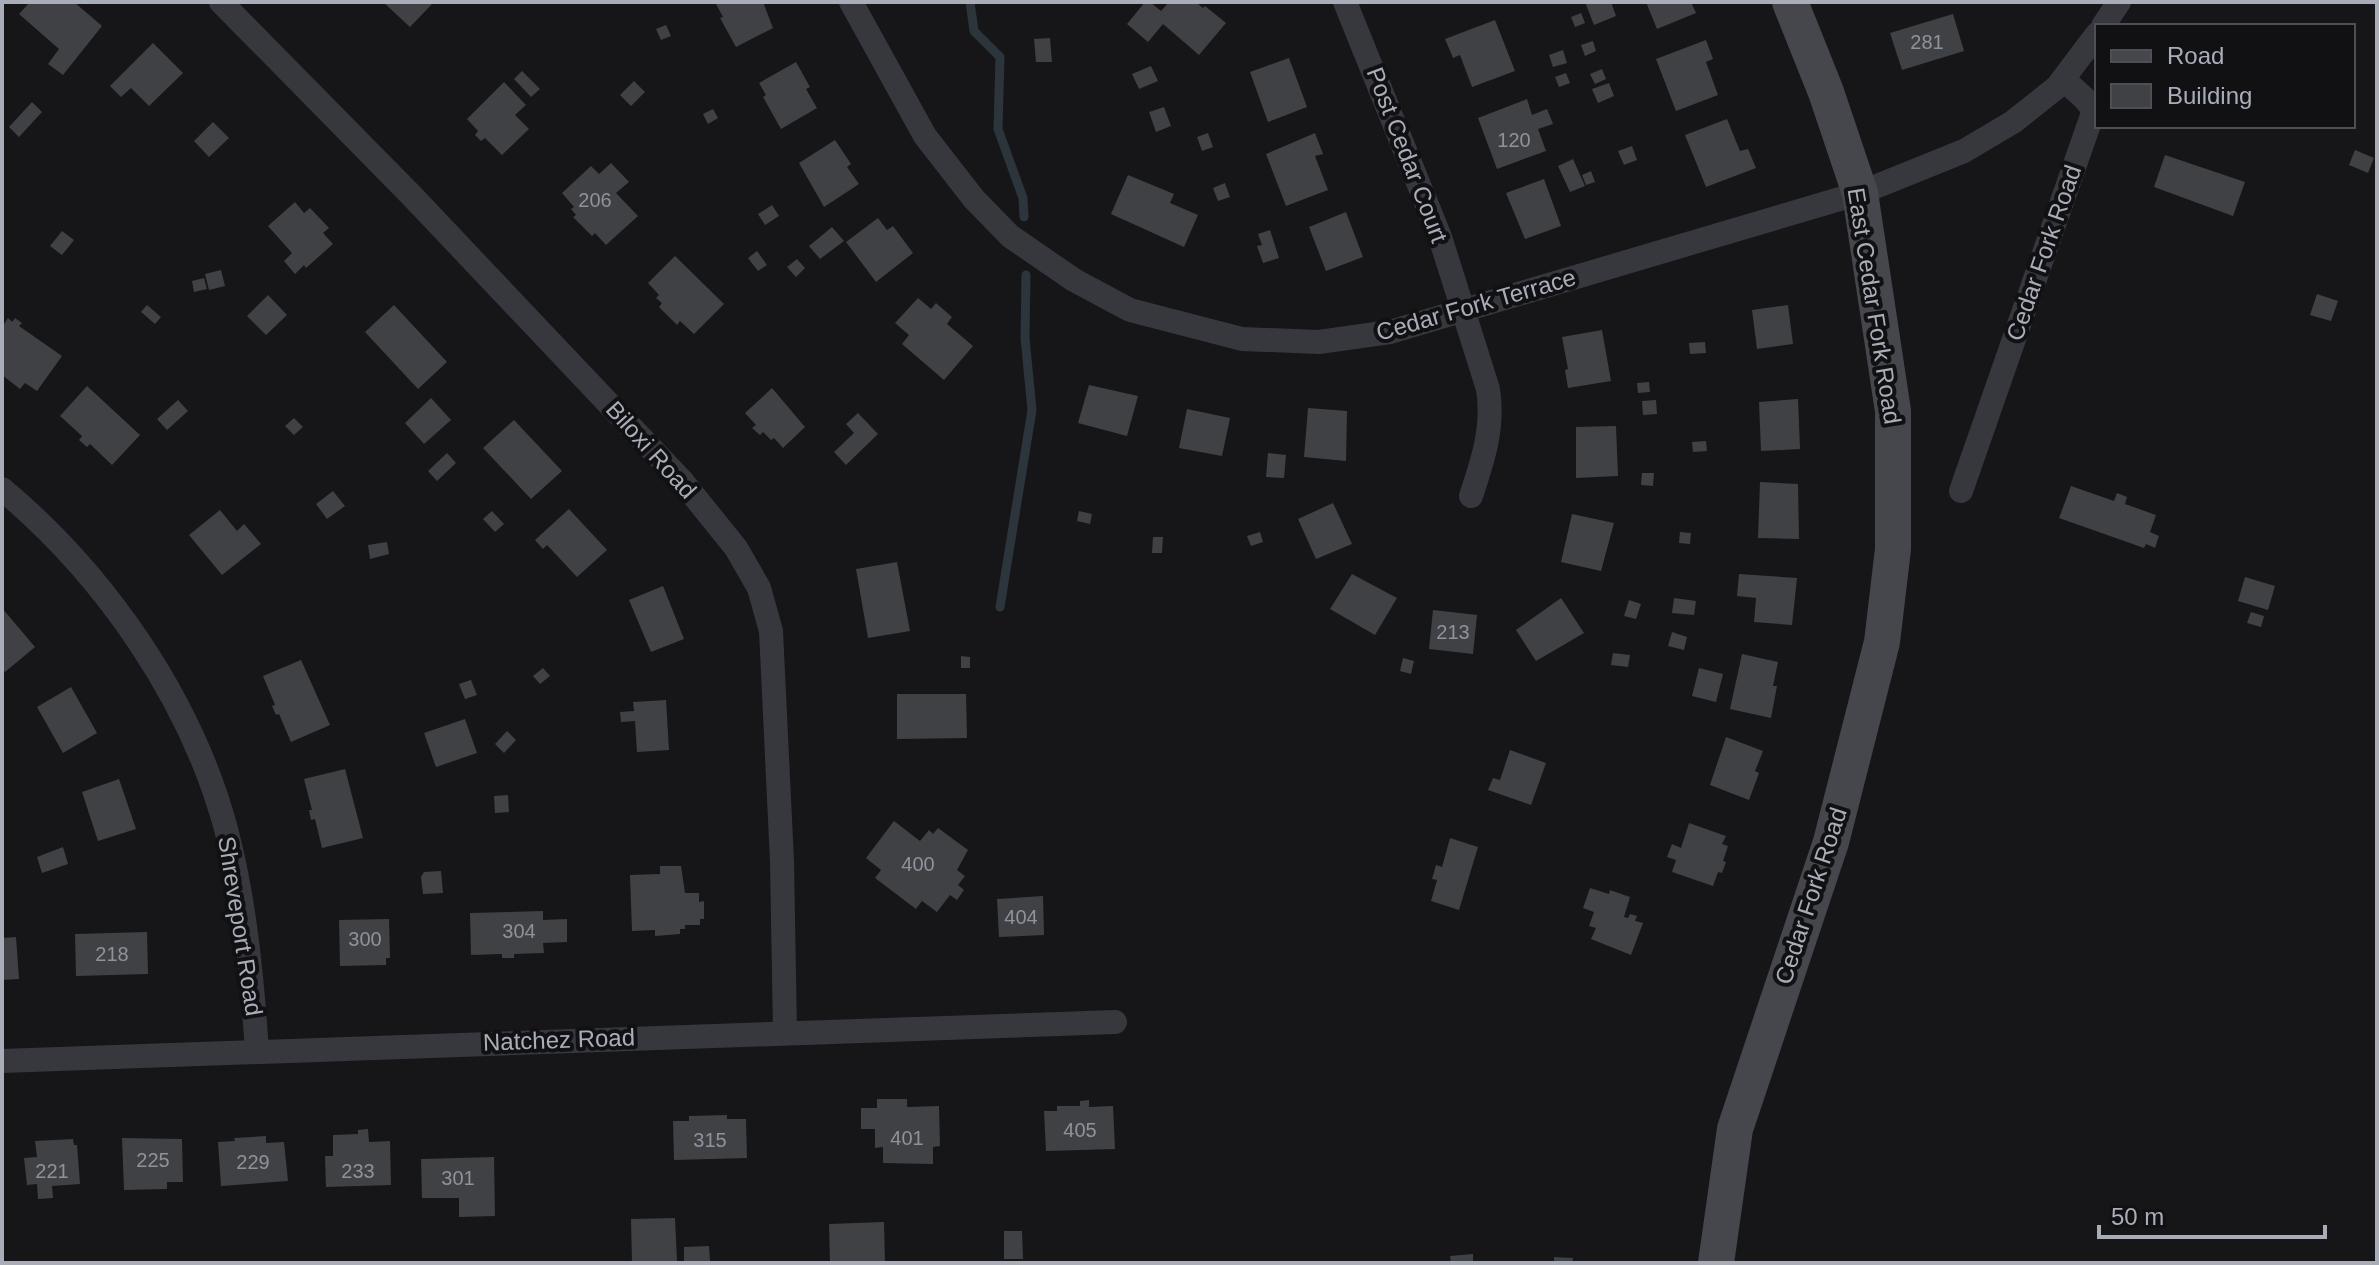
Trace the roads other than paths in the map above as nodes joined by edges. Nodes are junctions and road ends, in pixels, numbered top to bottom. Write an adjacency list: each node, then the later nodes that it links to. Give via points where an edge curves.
1 (221, 2): 16 (street, Biloxi Road, via 682,481 736,548 759,588 773,659)
2 (851, 2): 10 (street, Cedar Fork Terrace, via 925,136 974,199 1010,236 1130,310 1242,339 1319,342 1390,332)
3 (1345, 2): 10 (street, Post Cedar Court, via 1440,237)
4 (1790, 2): 9 (street, East Cedar Fork Road)
5 (2119, 2): 6 (street)
6 (2104, 24)
7 (2095, 37): 8 (street)
8 (2063, 79): 9 (street, Cedar Fork Terrace, via 2013,122 1964,151); 12 (street, Cedar Fork Road, via 2094,110)
9 (1860, 193): 10 (street, Cedar Fork Terrace); 14 (street, East Cedar Fork Road, via 1893,411)
10 (1463, 310): 13 (street, Post Cedar Court, via 1491,410 1487,446)
11 (2, 489): 17 (street, Shreveport Road, via 29,511 103,594 150,660 193,741 226,828 241,896)
12 (1961, 491)
13 (1471, 496)
14 (1893, 526): 19 (street, Cedar Fork Road, via 1882,642 1831,842 1735,1129)
15 (1115, 1022): 16 (street, Natchez Road)
16 (785, 1032): 17 (street, Natchez Road)
17 (257, 1051): 18 (street, Natchez Road)
18 (2, 1061)
19 (1716, 1263)

